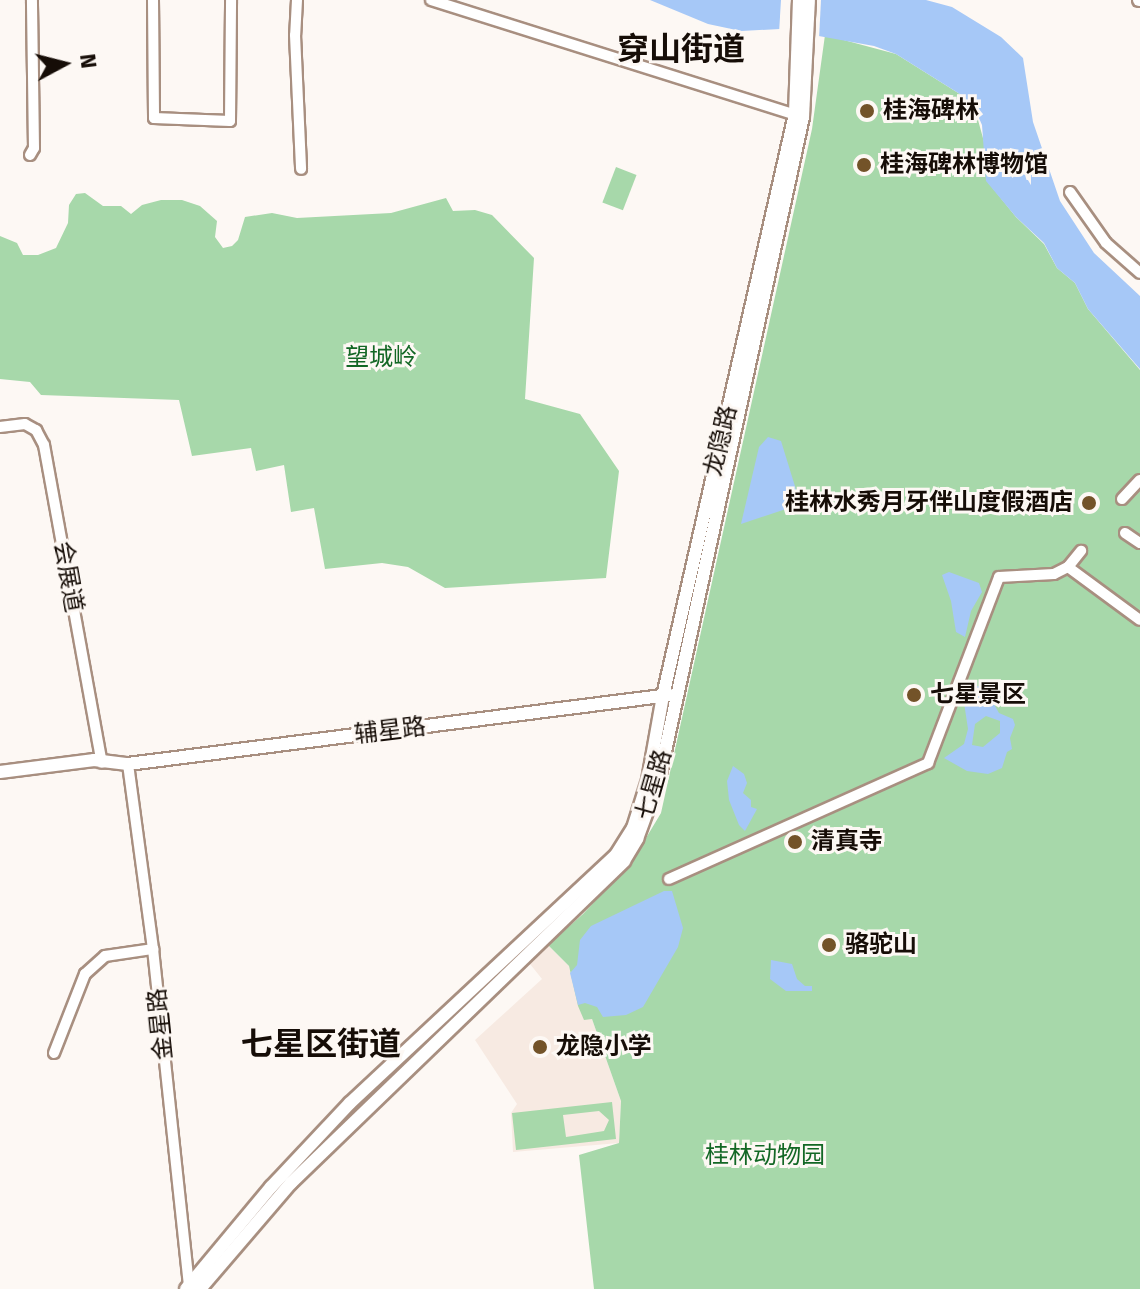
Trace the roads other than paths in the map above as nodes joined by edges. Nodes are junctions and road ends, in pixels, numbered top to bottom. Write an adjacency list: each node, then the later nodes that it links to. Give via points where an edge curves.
1 (32, 0): 10 (street)
2 (153, 0): 3 (street, via 154,118 230,121)
3 (231, 0)
4 (297, 0): 11 (street)
5 (431, 0): 9 (street)
6 (799, 0): 8 (main road)
7 (809, 0): 8 (main road)
8 (803, 52): 9 (main road, 龙隐路)
9 (799, 116): 22 (main road, 七星路); 23 (main road, 龙隐路)
10 (30, 155)
11 (301, 169)
12 (1070, 192): 13 (street, via 1106,243)
13 (1140, 273)
14 (0, 427): 24 (street, 会展道, via 25,424 36,430 44,445)
15 (1140, 480): 16 (street)
16 (1122, 499)
17 (1125, 533): 18 (street)
18 (1140, 543)
19 (1081, 551): 20 (street)
20 (1068, 567): 21 (street); 29 (street, via 1054,574 999,577 928,763)
21 (1140, 620)
22 (677, 694): 23 (main road, 辅星路); 32 (main road, 七星路, via 653,801 624,861 291,1183)
23 (663, 696): 25 (main road, 辅星路); 28 (main road, 龙隐路)
24 (102, 763): 25 (main road, 辅星路); 26 (main road, 辅星路); 27 (main road, 辅星路, via 93,769)
25 (128, 764): 30 (street, 金星路)
26 (0, 772)
27 (0, 780)
28 (633, 828): 32 (main road, 七星路, via 616,855 350,1103 271,1187)
29 (669, 879)
30 (153, 949): 31 (street, via 105,956 85,974); 32 (street, 金星路)
31 (54, 1053)
32 (192, 1288)

